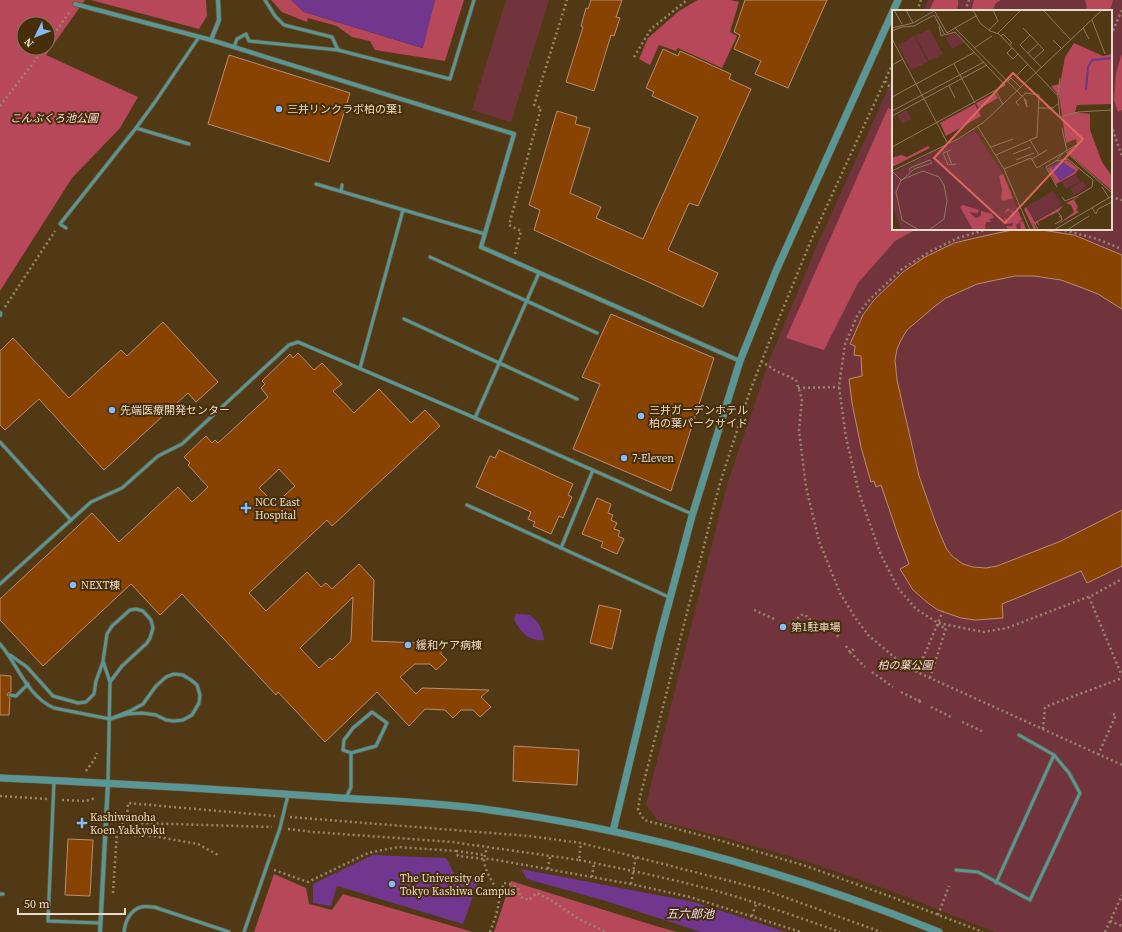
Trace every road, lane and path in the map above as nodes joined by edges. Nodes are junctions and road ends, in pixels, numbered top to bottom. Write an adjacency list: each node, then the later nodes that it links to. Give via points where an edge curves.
1 (218, 0): 20 (street, via 219,20)
2 (265, 0): 22 (lane, via 284,25 332,37)
3 (474, 0): 22 (lane, via 450,79)
4 (567, 0): 48 (path, via 534,105 541,108 509,225 521,231)
5 (687, 0): 24 (path, via 651,29)
6 (898, 0): 10 (street)
7 (922, 0): 11 (path)
8 (969, 0): 12 (path)
9 (75, 4): 17 (path); 19 (street)
10 (893, 10)
11 (917, 10)
12 (965, 10)
13 (1122, 10): 16 (path)
14 (892, 13): 54 (street, via 776,271)
15 (1122, 19): 16 (path)
16 (1116, 22): 18 (path)
17 (56, 31)
18 (1112, 31)
19 (199, 37): 20 (street); 29 (lane)
20 (211, 40): 21 (street)
21 (234, 47): 22 (lane, via 237,39 246,34 249,41); 45 (street, via 514,134)
22 (338, 50)
23 (39, 56): 28 (path)
24 (634, 57)
25 (892, 65): 26 (path)
26 (885, 81): 27 (path); 55 (path, via 812,238)
27 (892, 90)
28 (0, 106)
29 (136, 128): 31 (lane); 41 (lane)
30 (1112, 128): 32 (path)
31 (189, 144)
32 (1122, 156)
33 (316, 184): 35 (lane)
34 (342, 185): 35 (lane)
35 (341, 191): 39 (lane)
36 (374, 195): 39 (lane)
37 (1112, 197): 38 (path)
38 (1122, 200)
39 (372, 201): 40 (lane)
40 (403, 210): 45 (lane); 57 (lane)
41 (60, 224): 42 (lane); 51 (path)
42 (66, 228)
43 (980, 230): 58 (path, via 931,251 902,269 871,298 858,314 845,344)
44 (1066, 230): 46 (path)
45 (485, 234): 48 (street, via 481,247)
46 (1122, 248)
47 (430, 257): 50 (lane)
48 (513, 261): 49 (street)
49 (539, 273): 50 (lane); 54 (street)
50 (527, 301): 53 (lane); 56 (lane)
51 (0, 314)
52 (404, 319): 56 (lane)
53 (597, 333)
54 (740, 361): 65 (street)
55 (761, 361): 59 (path, via 796,380); 143 (path, via 720,483 638,810 644,820 806,866)
56 (500, 363): 60 (lane); 61 (lane)
57 (360, 368): 61 (lane); 66 (lane, via 298,342 288,346 182,444 158,456 122,488 91,502)
58 (839, 387): 59 (path); 77 (path, via 846,437 859,493 881,555 898,588 916,609)
59 (798, 388): 88 (path, via 802,399 799,430 806,487 819,541 840,593 869,636)
60 (577, 399)
61 (475, 418): 63 (lane)
62 (0, 442): 66 (lane)
63 (593, 470): 65 (lane); 67 (lane)
64 (467, 505): 67 (lane)
65 (693, 514): 71 (street)
66 (71, 520): 69 (lane)
67 (561, 548): 71 (lane)
68 (1122, 579): 70 (path)
69 (0, 584)
70 (1089, 596): 77 (path, via 1007,628 983,632); 89 (path)
71 (670, 598): 120 (street)
72 (754, 610): 74 (path)
73 (943, 611): 77 (path)
74 (774, 619)
75 (785, 624): 76 (path, via 787,626 803,614 809,618)
76 (809, 624)
77 (938, 624): 88 (path); 90 (path, via 946,628)
78 (817, 628): 79 (path, via 823,622)
79 (840, 639)
80 (0, 644): 84 (lane)
81 (846, 646): 83 (path)
82 (854, 649): 83 (path)
83 (850, 652): 86 (path)
84 (9, 654): 85 (lane, via 27,667 53,696 78,703 86,702 94,694); 92 (lane)
85 (103, 661): 91 (lane); 91 (lane, via 107,634 112,626 130,610 143,611 151,620 153,628 150,638)
86 (864, 667)
87 (872, 672): 93 (path)
88 (917, 672): 90 (path)
89 (1122, 677): 102 (path, via 1045,707)
90 (930, 678): 102 (path)
91 (110, 682): 100 (lane)
92 (28, 684): 95 (lane, via 16,696); 100 (lane, via 46,704 54,708)
93 (893, 687)
94 (900, 692): 96 (path)
95 (10, 695)
96 (923, 704)
97 (931, 707): 99 (path)
98 (1110, 713): 107 (path, via 1116,715)
99 (953, 718)
100 (110, 719): 100 (lane, via 143,704 156,686 174,674 183,675 191,680 200,694 197,709 183,720 174,722 142,712); 113 (lane)
101 (962, 722): 103 (path)
102 (1043, 730): 107 (path)
103 (984, 732)
104 (1019, 735): 108 (lane)
105 (96, 753): 110 (path, via 87,771)
106 (351, 753): 106 (lane, via 376,746 387,723 372,712 353,728 344,740 344,750); 115 (lane, via 351,787)
107 (1098, 754): 109 (path)
108 (1054, 755): 136 (lane); 136 (lane, via 1069,773 1080,793 1030,900)
109 (1122, 765)
110 (79, 770)
111 (0, 778): 112 (street)
112 (54, 781): 113 (street); 146 (lane, via 48,921)
113 (108, 783): 114 (street); 146 (street)
114 (289, 794): 115 (street); 116 (lane)
115 (346, 798): 120 (street, via 488,810)
116 (284, 816): 117 (path, via 128,803); 119 (lane); 121 (path, via 521,835)
117 (127, 819): 118 (path); 119 (path, via 139,823)
118 (122, 826): 124 (path, via 136,836 153,836 198,844); 141 (path, via 118,832)
119 (280, 828): 122 (path); 131 (lane)
120 (613, 831): 148 (street, via 737,863 825,890 906,918)
121 (581, 843): 127 (path); 129 (path)
122 (486, 847): 125 (path); 126 (path)
123 (456, 851): 125 (path); 128 (path, via 458,856); 131 (path, via 398,847 368,853 308,882)
124 (218, 855)
125 (485, 855): 128 (path)
126 (550, 856): 129 (path); 132 (path)
127 (636, 856): 134 (path); 157 (path, via 765,890)
128 (484, 860): 132 (path); 140 (path, via 484,866)
129 (579, 860): 130 (path)
130 (594, 863): 134 (path); 135 (path)
131 (267, 868): 152 (lane)
132 (548, 869): 135 (path)
133 (956, 870): 136 (lane, via 978,872)
134 (633, 871): 137 (path); 142 (path, via 713,890)
135 (592, 877): 137 (path)
136 (996, 883)
137 (631, 884): 144 (path, via 690,897)
138 (949, 886): 143 (path)
139 (1122, 895): 145 (path)
140 (499, 897): 153 (path); 154 (path, via 504,883 510,884 518,888 520,897 529,900 536,893)
141 (112, 899)
142 (756, 904): 144 (path); 156 (path)
143 (938, 915): 158 (path)
144 (752, 916): 155 (path)
145 (1110, 921): 147 (path); 159 (path)
146 (100, 923): 149 (street)
147 (1122, 926)
148 (933, 931)
149 (100, 932)
150 (124, 932): 151 (lane, via 125,923 131,913 141,907 154,907)
151 (229, 932)
152 (244, 932)
153 (490, 932)
154 (606, 932)
155 (801, 932)
156 (840, 932)
157 (882, 932)
158 (983, 932)
159 (1105, 932)

